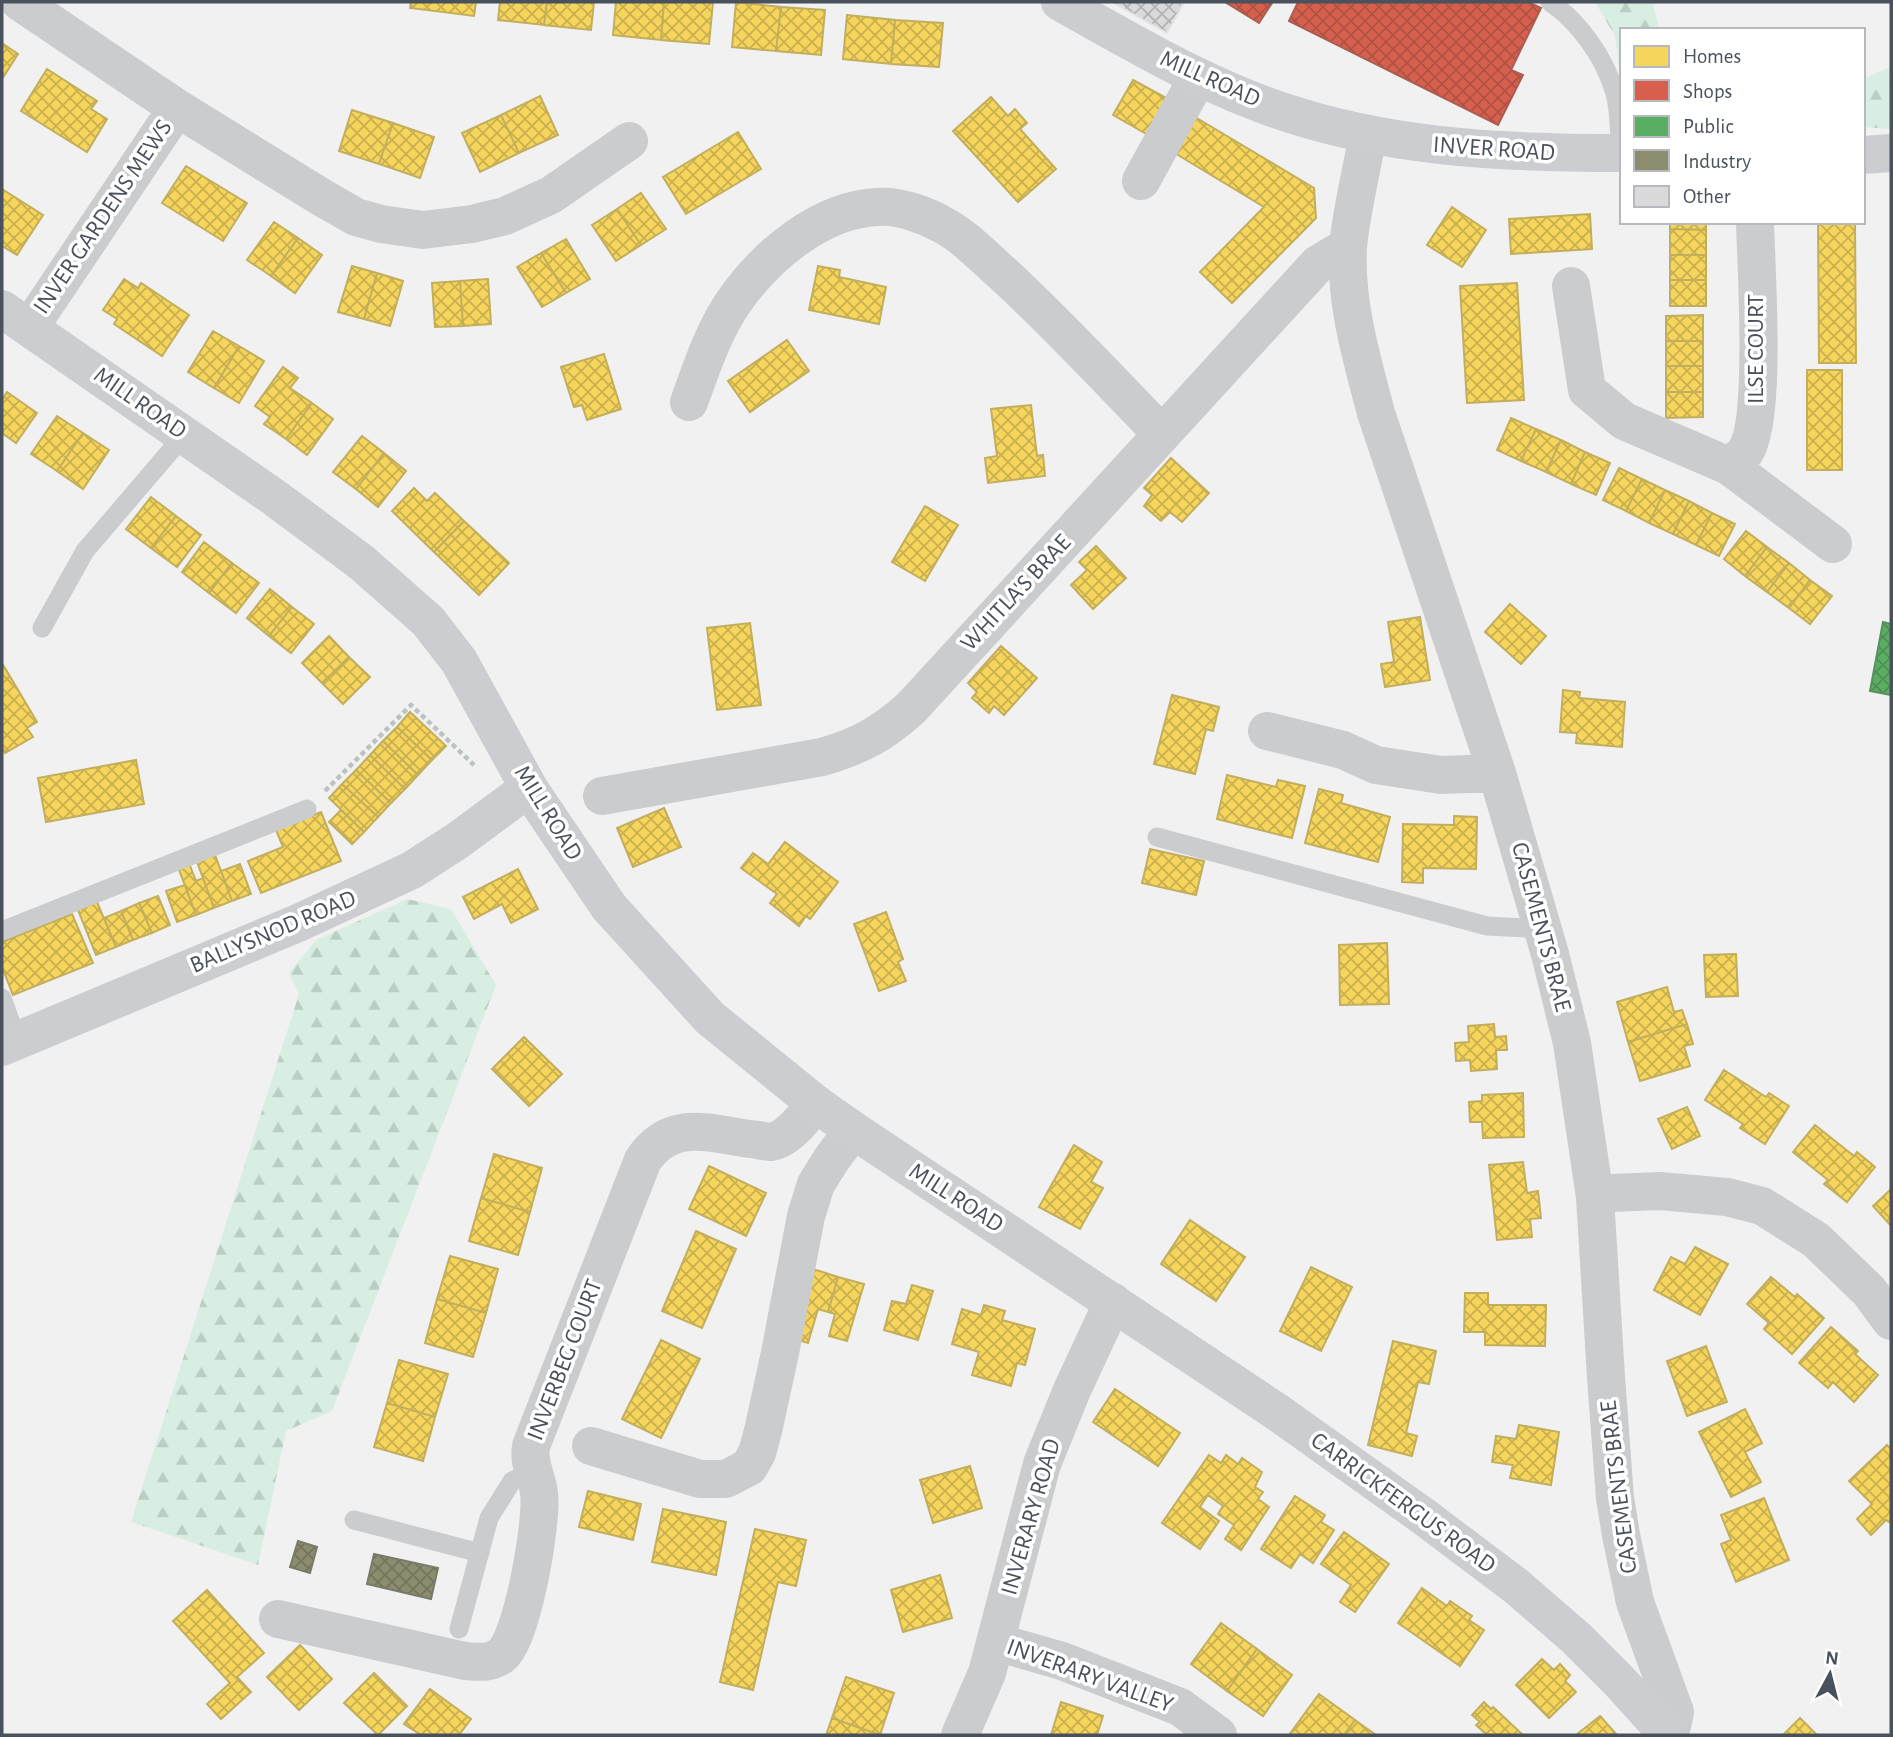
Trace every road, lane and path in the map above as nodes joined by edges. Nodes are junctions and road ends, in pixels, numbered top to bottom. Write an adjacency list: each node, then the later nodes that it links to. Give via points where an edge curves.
1 (20, 2): 5 (street, INVER GARDENS MEWS)
2 (1060, 2): 4 (street, MILL ROAD)
3 (1550, 2): 8 (lane, via 1563,10 1604,64 1616,96)
4 (1199, 77): 6 (street, MILL ROAD, via 1298,117); 12 (street)
5 (177, 108): 7 (street, INVER GARDENS MEWS, via 356,216 406,229 472,224 528,207); 16 (street, INVER GARDENS MEWS)
6 (1368, 134): 9 (street, INVER ROAD, via 1447,147); 14 (street, CASEMENTS BRAE)
7 (629, 141)
8 (1620, 142)
9 (1620, 153)
10 (1891, 153): 11 (street)
11 (1865, 155)
12 (1141, 180)
13 (1755, 224): 20 (street, ILSE COURT, via 1755,418 1745,453)
14 (1348, 246): 19 (street, WHITLA'S BRAE, via 1318,264); 24 (street, CASEMENTS BRAE, via 1354,323 1376,413)
15 (1572, 286): 20 (street, via 1587,390 1624,421)
16 (16, 318): 18 (street, MILL ROAD)
17 (689, 401): 19 (street, via 713,338 754,275 812,228 845,212 879,206 911,211 944,226 980,253)
18 (185, 434): 22 (lane, via 85,551); 25 (street, MILL ROAD, via 360,562 428,621 459,661)
19 (1162, 435): 26 (street, WHITLA'S BRAE, via 911,708 872,739 822,757)
20 (1729, 466): 21 (street)
21 (1833, 544)
22 (42, 628)
23 (1267, 731): 24 (street, via 1343,750 1376,765 1441,775)
24 (1497, 773): 30 (street, CASEMENTS BRAE)
25 (530, 790): 28 (street, BALLYSNOD ROAD); 34 (street, MILL ROAD, via 609,907 657,962 710,1018)
26 (602, 796)
27 (307, 809): 28 (path, via 411,705 476,767); 31 (lane)
28 (496, 811): 33 (street, BALLYSNOD ROAD, via 412,870)
29 (1157, 837): 30 (lane, via 1487,926)
30 (1543, 929): 36 (street, CASEMENTS BRAE, via 1572,1043)
31 (2, 931)
32 (2, 998): 33 (lane)
33 (9, 1044)
34 (816, 1104): 35 (street, MILL ROAD); 40 (street, INVERBEG COURT, via 792,1130 772,1142 688,1130 652,1147 531,1446)
35 (853, 1130): 37 (street, MILL ROAD); 39 (street, via 817,1184 806,1216 763,1430 749,1467 726,1479 699,1479)
36 (1595, 1197): 38 (street, via 1660,1191 1727,1197 1762,1206 1816,1240 1869,1291); 46 (street, CASEMENTS BRAE, via 1615,1498 1635,1602 1675,1712)
37 (1113, 1302): 45 (street, INVERARY ROAD, via 1042,1464); 46 (street, CARRICKFERGUS ROAD, via 1277,1412 1516,1586 1576,1637)
38 (1891, 1321)
39 (591, 1446)
40 (532, 1471): 42 (lane, via 512,1481 489,1518); 43 (street, INVERBEG COURT, via 539,1494 539,1525 513,1642 504,1654 489,1662 465,1661)
41 (354, 1520): 42 (lane)
42 (480, 1553): 44 (lane)
43 (278, 1619)
44 (459, 1629)
45 (996, 1642): 47 (street, INVERARY ROAD); 48 (street, INVERARY VALLEY, via 1062,1661 1181,1707)
46 (1666, 1733)
47 (960, 1735)
48 (1218, 1735)

